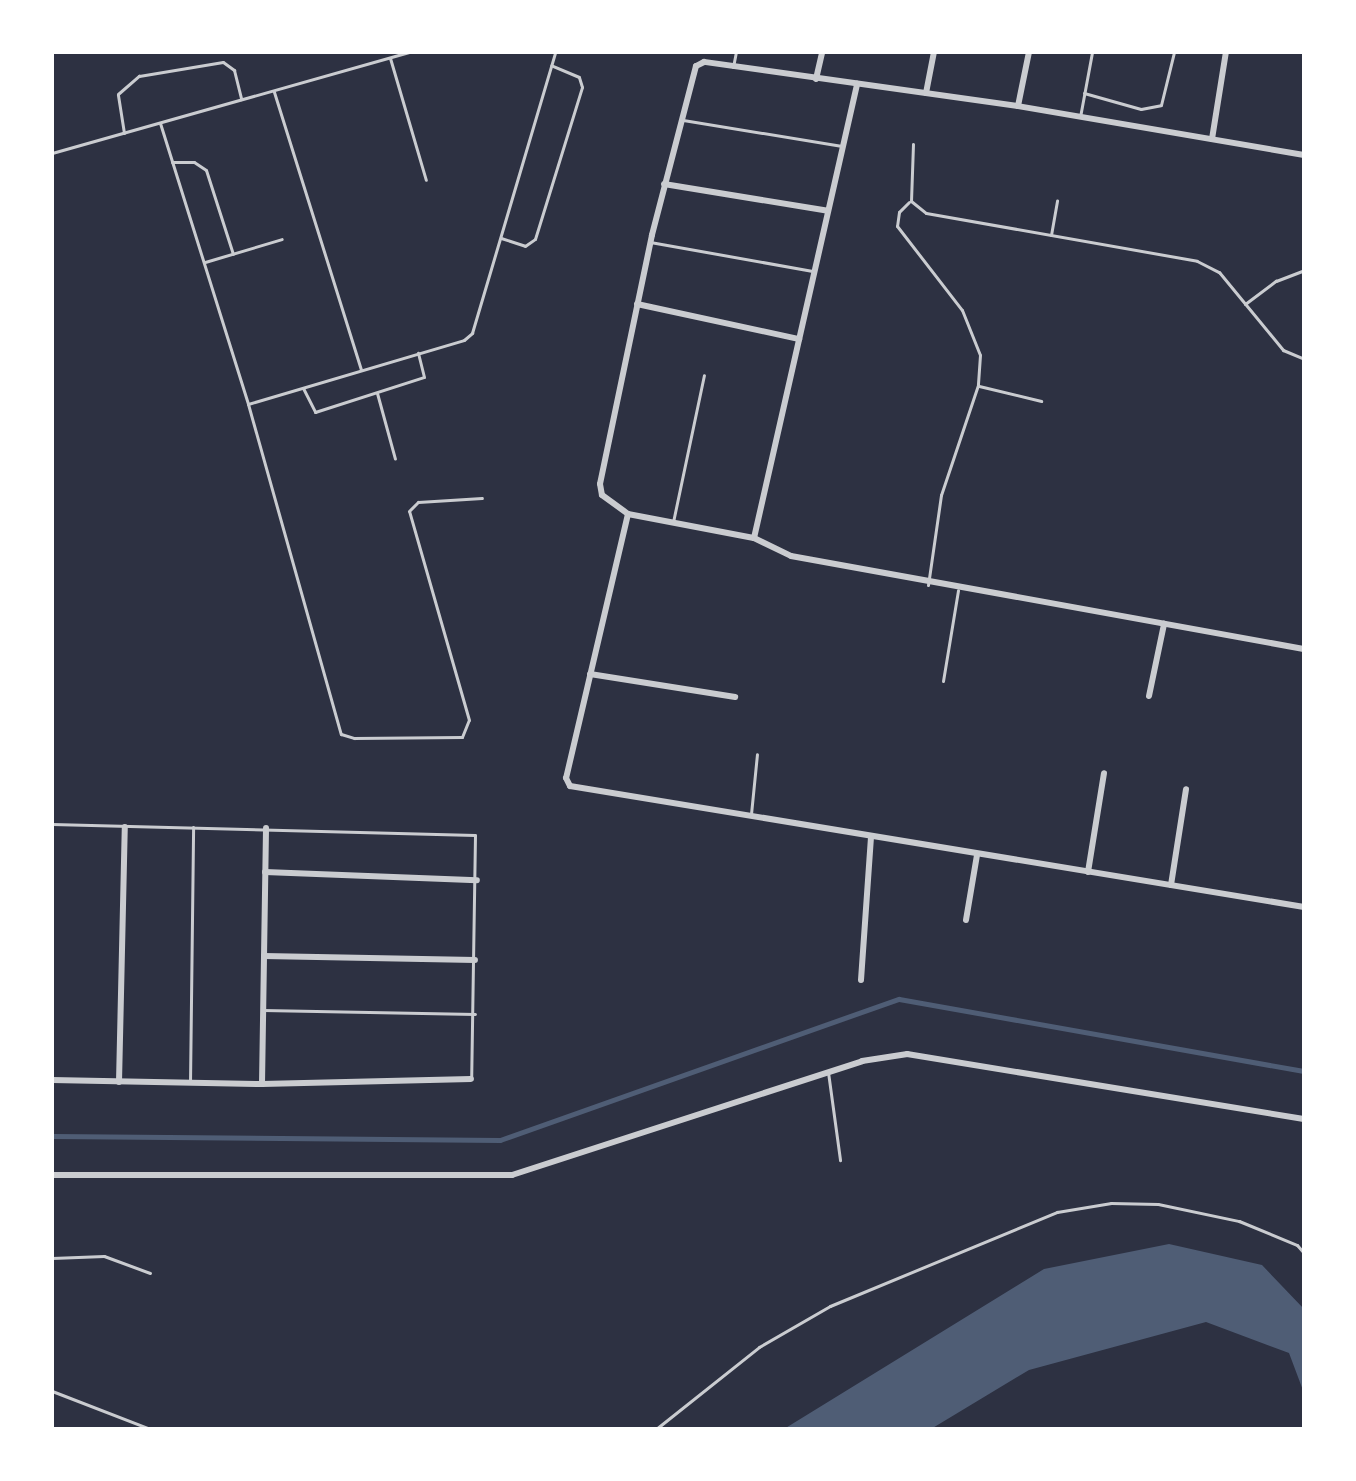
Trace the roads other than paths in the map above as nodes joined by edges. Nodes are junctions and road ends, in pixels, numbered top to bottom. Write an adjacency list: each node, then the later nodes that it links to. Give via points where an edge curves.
1 (409, 52): 10 (lane)
2 (555, 52): 11 (lane)
3 (736, 52): 12 (lane)
4 (822, 52): 13 (street)
5 (934, 52): 16 (street)
6 (1029, 52): 19 (street)
7 (1092, 52): 17 (lane)
8 (1174, 52): 17 (lane, via 1161,105 1141,109)
9 (1226, 52): 24 (street)
10 (390, 58): 15 (lane); 30 (lane)
11 (551, 65): 36 (lane); 36 (lane, via 579,77 582,87 535,239 525,246)
12 (733, 67): 13 (street); 21 (street, via 696,66)
13 (816, 79): 14 (street)
14 (857, 84): 16 (street); 26 (street)
15 (273, 90): 18 (lane); 48 (lane)
16 (926, 93): 19 (street)
17 (1084, 93): 20 (lane)
18 (241, 99): 22 (lane); 23 (lane, via 234,70 223,62 139,76 118,94)
19 (1018, 106): 20 (street)
20 (1080, 117): 24 (street)
21 (680, 119): 26 (lane); 31 (street)
22 (160, 123): 23 (lane); 29 (lane)
23 (124, 133): 27 (lane)
24 (1212, 139): 28 (street)
25 (913, 144): 32 (lane)
26 (843, 146): 34 (street)
27 (52, 153)
28 (1304, 155)
29 (172, 162): 39 (lane, via 194,162 206,170); 40 (lane)
30 (426, 180)
31 (664, 184): 34 (street); 38 (street)
32 (911, 201): 35 (lane, via 926,213); 50 (lane, via 899,212 897,226 970,326 980,355)
33 (1057, 201): 35 (lane)
34 (828, 211): 42 (street)
35 (1051, 235): 44 (lane, via 1197,261 1219,272)
36 (501, 238): 46 (lane, via 472,333)
37 (282, 239): 39 (lane)
38 (650, 242): 42 (lane); 43 (street)
39 (233, 254): 40 (lane)
40 (204, 262): 54 (lane)
41 (1304, 270): 44 (lane, via 1276,281)
42 (815, 271): 45 (street)
43 (637, 304): 45 (street); 57 (street, via 600,484 602,495)
44 (1245, 304): 47 (lane, via 1283,350)
45 (799, 339): 59 (street)
46 (418, 353): 48 (lane); 52 (lane, via 424,377)
47 (1304, 359)
48 (361, 370): 51 (lane)
49 (704, 375): 58 (lane)
50 (978, 385): 53 (lane); 60 (lane, via 941,495)
51 (303, 388): 52 (lane, via 315,412); 54 (lane)
52 (376, 393): 55 (lane)
53 (1041, 401)
54 (248, 404): 56 (lane, via 341,734 462,737 469,720 409,511 418,502)
55 (395, 459)
56 (482, 498)
57 (628, 514): 58 (street); 64 (street)
58 (673, 522): 59 (street)
59 (754, 538): 60 (street, via 791,556)
60 (928, 585): 61 (street)
61 (958, 590): 62 (street); 65 (lane)
62 (1164, 624): 63 (street); 66 (street)
63 (1304, 649)
64 (590, 674): 67 (street); 71 (street, via 566,778 570,786)
65 (943, 681)
66 (1149, 696)
67 (735, 697)
68 (757, 754): 71 (lane)
69 (1104, 773): 79 (street)
70 (1186, 789): 81 (street)
71 (751, 817): 76 (street)
72 (52, 824): 73 (lane)
73 (125, 827): 74 (lane); 92 (street)
74 (193, 827): 75 (lane); 93 (lane)
75 (266, 828): 78 (street); 80 (lane, via 468,832 475,835)
76 (871, 837): 77 (street); 86 (street)
77 (977, 855): 79 (street); 83 (street)
78 (265, 872): 80 (street); 84 (street)
79 (1088, 872): 81 (street)
80 (477, 880): 85 (lane)
81 (1171, 885): 82 (street)
82 (1304, 907)
83 (966, 920)
84 (264, 956): 85 (street); 87 (street)
85 (475, 960): 88 (lane)
86 (861, 980)
87 (263, 1010): 88 (lane); 94 (street)
88 (475, 1014): 90 (lane)
89 (828, 1072): 95 (street, via 907,1054); 96 (lane); 97 (street, via 512,1175)
90 (471, 1079): 94 (street)
91 (52, 1080): 92 (street)
92 (119, 1082): 93 (street)
93 (190, 1083): 94 (street)
94 (262, 1084)
95 (1304, 1119)
96 (840, 1160)
97 (52, 1175)
98 (1304, 1253): 103 (lane, via 1297,1245 1239,1221 1158,1204 1111,1203 1057,1212 830,1306 759,1347)
99 (52, 1258): 100 (lane, via 104,1256)
100 (150, 1273)
101 (52, 1391): 102 (lane)
102 (150, 1429)
103 (656, 1429)

